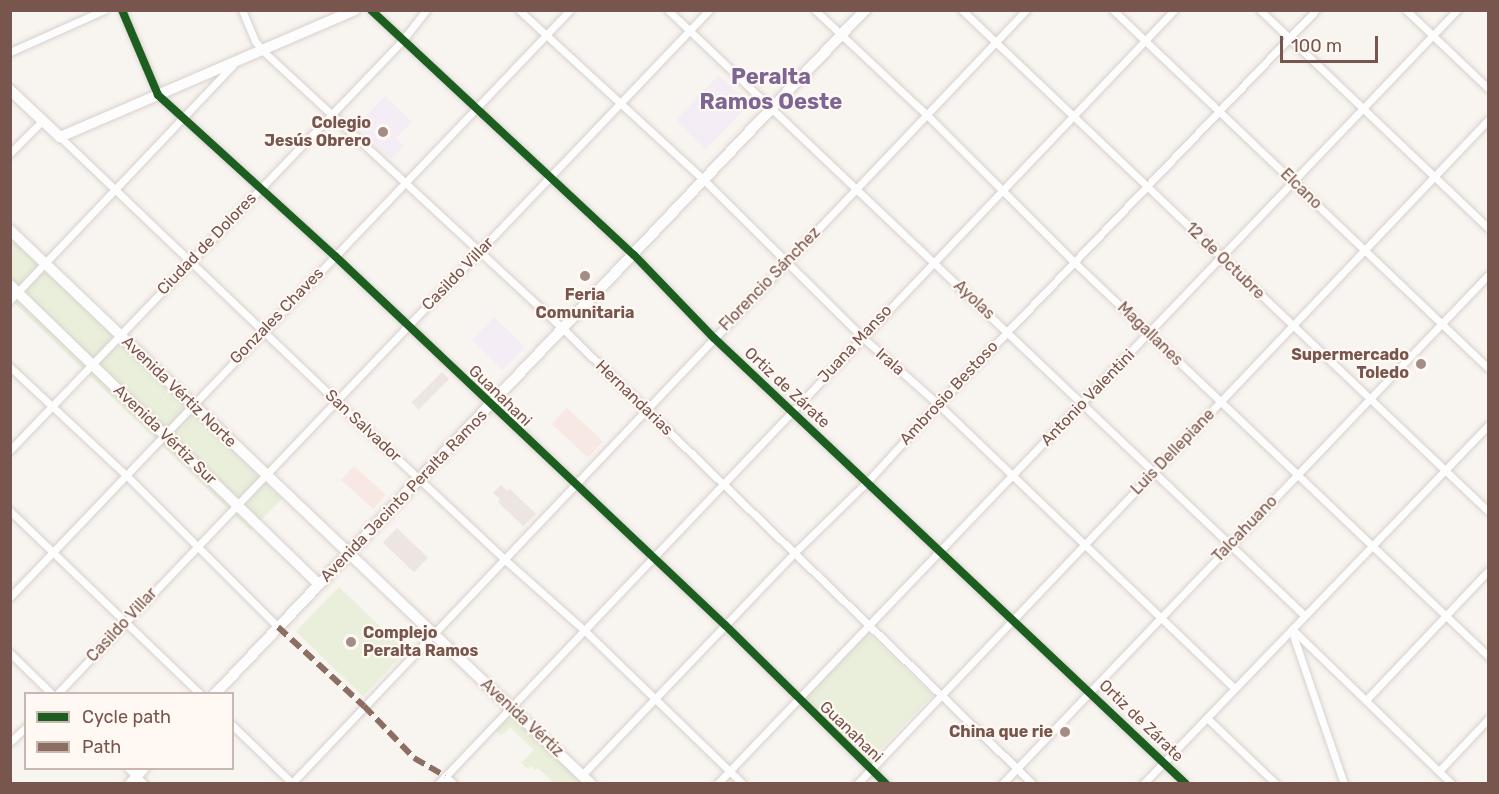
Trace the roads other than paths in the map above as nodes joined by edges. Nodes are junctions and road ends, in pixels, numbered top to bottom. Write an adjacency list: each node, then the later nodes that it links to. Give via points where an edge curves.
1 (104, 10): 30 (street)
2 (123, 10): 34 (street, Guanahani)
3 (242, 10): 29 (street, Hernandarias)
4 (355, 10): 29 (street)
5 (371, 10): 26 (street, Ortiz de Zárate)
6 (426, 10): 26 (street, Ciudad de Dolores)
7 (519, 10): 22 (street, Irala)
8 (570, 10): 22 (street, Gonzales Chaves)
9 (668, 10): 21 (street, Ayolas)
10 (709, 10): 21 (street, Casildo Villar)
11 (815, 10): 23 (street, Magallanes)
12 (865, 10): 23 (street, Avenida Jacinto Peralta Ramos)
13 (963, 10): 28 (street, 12 de Octubre)
14 (1026, 10): 28 (street, Florencio Sánchez)
15 (1113, 10): 27 (street, Elcano)
16 (1174, 10): 27 (street, Juana Manso)
17 (1260, 10): 25 (street)
18 (1316, 10): 25 (street, Ambrosio Bestoso)
19 (1406, 10): 24 (street)
20 (1457, 10): 24 (street, Antonio Valentini)
21 (690, 31): 35 (street, Casildo Villar); 37 (street, Ayolas)
22 (546, 35): 35 (street, Irala); 36 (street, Gonzales Chaves)
23 (842, 35): 37 (street, Avenida Jacinto Peralta Ramos); 41 (street, Magallanes)
24 (1433, 36): 32 (street); 38 (street, Antonio Valentini)
25 (1289, 38): 38 (street); 39 (street, Ambrosio Bestoso)
26 (402, 41): 36 (street, Ortiz de Zárate); 40 (street, Ciudad de Dolores)
27 (1145, 41): 39 (street, Elcano); 42 (street, Juana Manso)
28 (996, 42): 41 (street, Florencio Sánchez); 42 (street, 12 de Octubre)
29 (262, 50): 31 (street); 40 (street, Hernandarias)
30 (10, 52)
31 (236, 62): 34 (street); 43 (street)
32 (1488, 88)
33 (10, 90): 44 (street, San Salvador)
34 (159, 95): 43 (street, Guanahani); 46 (street)
35 (621, 103): 49 (street, Casildo Villar); 50 (street, Irala)
36 (476, 108): 49 (street, Ortiz de Zárate); 52 (street, Gonzales Chaves)
37 (772, 109): 50 (street, Avenida Jacinto Peralta Ramos); 55 (street, Ayolas)
38 (1363, 109): 48 (street); 51 (street, Antonio Valentini)
39 (1219, 111): 51 (street, Elcano); 53 (street, Ambrosio Bestoso)
40 (332, 115): 52 (street, Hernandarias); 54 (street, Ciudad de Dolores)
41 (927, 115): 55 (street, Florencio Sánchez); 57 (street, Magallanes)
42 (1073, 116): 53 (street, 12 de Octubre); 57 (street, Juana Manso)
43 (185, 117): 54 (street, Guanahani); 56 (street)
44 (43, 120): 46 (street, San Salvador); 47 (street)
45 (1488, 120): 48 (street, Luis Dellepiane)
46 (60, 137): 56 (street, San Salvador)
47 (10, 153)
48 (1435, 177): 58 (street); 60 (street, Luis Dellepiane)
49 (549, 179): 61 (street, Casildo Villar); 62 (street, Ortiz de Zárate)
50 (704, 180): 62 (street, Avenida Jacinto Peralta Ramos); 68 (street, Irala)
51 (1293, 182): 60 (street, Elcano); 64 (street, Antonio Valentini)
52 (405, 183): 61 (street, Hernandarias); 63 (street, Gonzales Chaves)
53 (1147, 186): 64 (street, 12 de Octubre); 67 (street, Ambrosio Bestoso)
54 (261, 188): 63 (street, Guanahani); 65 (street, Ciudad de Dolores)
55 (856, 189): 66 (street, Ayolas); 68 (street, Florencio Sánchez)
56 (116, 190): 65 (street, San Salvador); 69 (street)
57 (1004, 190): 66 (street, Juana Manso); 67 (street, Magallanes)
58 (1488, 228)
59 (10, 230): 69 (street, Avenida Vértiz Norte)
60 (1365, 250): 72 (street, Elcano); 73 (street, Luis Dellepiane)
61 (479, 252): 74 (street, Casildo Villar); 75 (street, Hernandarias)
62 (634, 255): 75 (street, Avenida Jacinto Peralta Ramos); 81 (street, Ortiz de Zárate)
63 (335, 256): 74 (street, Guanahani); 76 (street, Gonzales Chaves)
64 (1222, 257): 73 (street, 12 de Octubre); 78 (street, Antonio Valentini)
65 (191, 260): 76 (street, San Salvador); 79 (street, Ciudad de Dolores)
66 (934, 262): 77 (street, Ayolas); 80 (street, Juana Manso)
67 (1074, 262): 77 (street, Ambrosio Bestoso); 78 (street, Magallanes)
68 (785, 263): 80 (street, Irala); 81 (street, Florencio Sánchez)
69 (46, 264): 71 (street); 79 (street, Avenida Vértiz Norte)
70 (1488, 275): 72 (street, Talcahuano)
71 (13, 292): 82 (street, Avenida Vértiz Sur)
72 (1442, 324): 84 (street, Elcano); 85 (street, Talcahuano)
73 (1293, 325): 85 (street, 12 de Octubre); 87 (street, Luis Dellepiane)
74 (408, 326): 86 (street, Casildo Villar); 91 (street, Guanahani)
75 (563, 328): 91 (street, Avenida Jacinto Peralta Ramos); 93 (street, Hernandarias)
76 (263, 331): 86 (street, San Salvador); 90 (street, Gonzales Chaves)
77 (1008, 331): 88 (street, Ayolas); 89 (street, Ambrosio Bestoso)
78 (1149, 333): 87 (street, Magallanes); 88 (street, Antonio Valentini)
79 (119, 335): 82 (street, Ciudad de Dolores); 90 (street, Avenida Vértiz Norte)
80 (862, 337): 89 (street, Irala); 94 (street, Juana Manso)
81 (714, 338): 93 (street, Florencio Sánchez); 94 (street, Ortiz de Zárate)
82 (91, 363): 92 (street, Ciudad de Dolores); 96 (street, Avenida Vértiz Sur)
83 (10, 367): 92 (street)
84 (1488, 368)
85 (1370, 399): 98 (street, 12 de Octubre); 100 (street, Talcahuano)
86 (336, 401): 102 (street, Casildo Villar); 104 (street, San Salvador)
87 (1221, 401): 99 (street, Luis Dellepiane); 100 (street, Magallanes)
88 (1082, 403): 99 (street, Ayolas); 103 (street, Antonio Valentini)
89 (938, 404): 103 (street, Irala); 105 (street, Ambrosio Bestoso)
90 (193, 405): 96 (street, Gonzales Chaves); 102 (street, Avenida Vértiz Norte)
91 (490, 405): 104 (street, Avenida Jacinto Peralta Ramos); 107 (street, Guanahani)
92 (52, 406): 97 (street, Ciudad de Dolores); 101 (street)
93 (646, 410): 106 (street, Hernandarias); 107 (street, Florencio Sánchez)
94 (793, 411): 105 (street, Ortiz de Zárate); 106 (street, Juana Manso)
95 (1488, 424): 98 (street)
96 (164, 434): 101 (street, Gonzales Chaves); 108 (street, Avenida Vértiz Sur)
97 (10, 450)
98 (1445, 470): 110 (street, 12 de Octubre); 114 (street)
99 (1154, 472): 111 (street, Luis Dellepiane); 112 (street, Ayolas)
100 (1298, 474): 112 (street, Talcahuano); 114 (street, Magallanes)
101 (126, 475): 113 (street); 116 (street, Gonzales Chaves)
102 (267, 476): 108 (street, Casildo Villar); 118 (street, Avenida Vértiz Norte)
103 (1013, 476): 111 (street, Irala); 115 (street, Antonio Valentini)
104 (420, 479): 118 (street, Avenida Jacinto Peralta Ramos); 120 (street, San Salvador)
105 (867, 482): 115 (street, Ortiz de Zárate); 117 (street, Ambrosio Bestoso)
106 (723, 484): 117 (street, Hernandarias); 119 (street, Juana Manso)
107 (575, 486): 119 (street, Guanahani); 120 (street, Florencio Sánchez)
108 (238, 505): 113 (street, Casildo Villar); 122 (street, Avenida Vértiz Sur)
109 (10, 511): 116 (street)
110 (1488, 512)
111 (1084, 545): 126 (street, Luis Dellepiane); 127 (street, Irala)
112 (1230, 545): 124 (street, Ayolas); 127 (street, Talcahuano)
113 (196, 546): 128 (street, Casildo Villar); 131 (street)
114 (1373, 546): 124 (street); 125 (street, Magallanes)
115 (940, 550): 126 (street, Ortiz de Zárate); 129 (street, Antonio Valentini)
116 (53, 552): 123 (street, Gonzales Chaves); 128 (street)
117 (795, 552): 129 (street, Hernandarias); 130 (street, Ambrosio Bestoso)
118 (348, 553): 122 (street, Avenida Jacinto Peralta Ramos); 134 (street, Avenida Vértiz)
119 (653, 558): 130 (street, Guanahani); 133 (street, Juana Manso)
120 (504, 559): 133 (street, San Salvador); 134 (street, Florencio Sánchez)
121 (1488, 571): 125 (street)
122 (320, 584): 131 (street, Avenida Jacinto Peralta Ramos)
123 (10, 597)
124 (1304, 615): 132 (street)
125 (1446, 615): 136 (street, Magallanes); 146 (street)
126 (1014, 618): 138 (street, Ortiz de Zárate); 143 (street, Luis Dellepiane)
127 (1161, 618): 137 (street, Irala); 138 (street, Talcahuano)
128 (125, 622): 140 (street, Casildo Villar); 141 (street)
129 (867, 625): 143 (street, Hernandarias); 145 (street, Antonio Valentini)
130 (725, 626): 144 (street, Ambrosio Bestoso); 145 (street, Guanahani)
131 (278, 627): 142 (street, Avenida Jacinto Peralta Ramos)
132 (1292, 629): 137 (street); 146 (street); 173 (street)
133 (584, 630): 144 (street, San Salvador); 147 (street, Juana Manso)
134 (432, 634): 147 (street, Avenida Vértiz); 160 (street, Florencio Sánchez)
135 (10, 653): 139 (street)
136 (1488, 656)
137 (1234, 688): 148 (street)
138 (1090, 691): 153 (street, Ortiz de Zárate); 154 (street, Talcahuano)
139 (51, 692)
140 (58, 692)
141 (199, 692)
142 (216, 692)
143 (941, 695): 154 (street, Hernandarias); 155 (street, Luis Dellepiane)
144 (655, 699): 156 (street, San Salvador); 158 (street, Ambrosio Bestoso)
145 (797, 699): 155 (street, Guanahani); 156 (street, Antonio Valentini)
146 (1366, 700): 157 (street)
147 (510, 708): 158 (street, Avenida Vértiz); 159 (street, Juana Manso)
148 (1207, 718): 153 (street); 172 (street)
149 (1488, 719): 157 (street)
150 (234, 727): 160 (street)
151 (24, 729): 152 (street)
152 (10, 742)
153 (1164, 762): 170 (street); 171 (street, Ortiz de Zárate)
154 (1017, 768): 168 (street, Talcahuano); 169 (street, Hernandarias)
155 (871, 769): 166 (street, Luis Dellepiane); 167 (street, Guanahani)
156 (729, 770): 164 (street, Antonio Valentini); 165 (street, San Salvador)
157 (1439, 771): 174 (street)
158 (582, 775): 163 (street, Avenida Vértiz)
159 (445, 776): 161 (street, Juana Manso); 162 (street)
160 (292, 783)
161 (438, 783)
162 (454, 783)
163 (591, 783)
164 (717, 783)
165 (743, 783)
166 (857, 783)
167 (886, 783)
168 (1002, 783)
169 (1033, 783)
170 (1143, 783)
171 (1186, 783)
172 (1276, 783)
173 (1344, 783)
174 (1452, 783)

